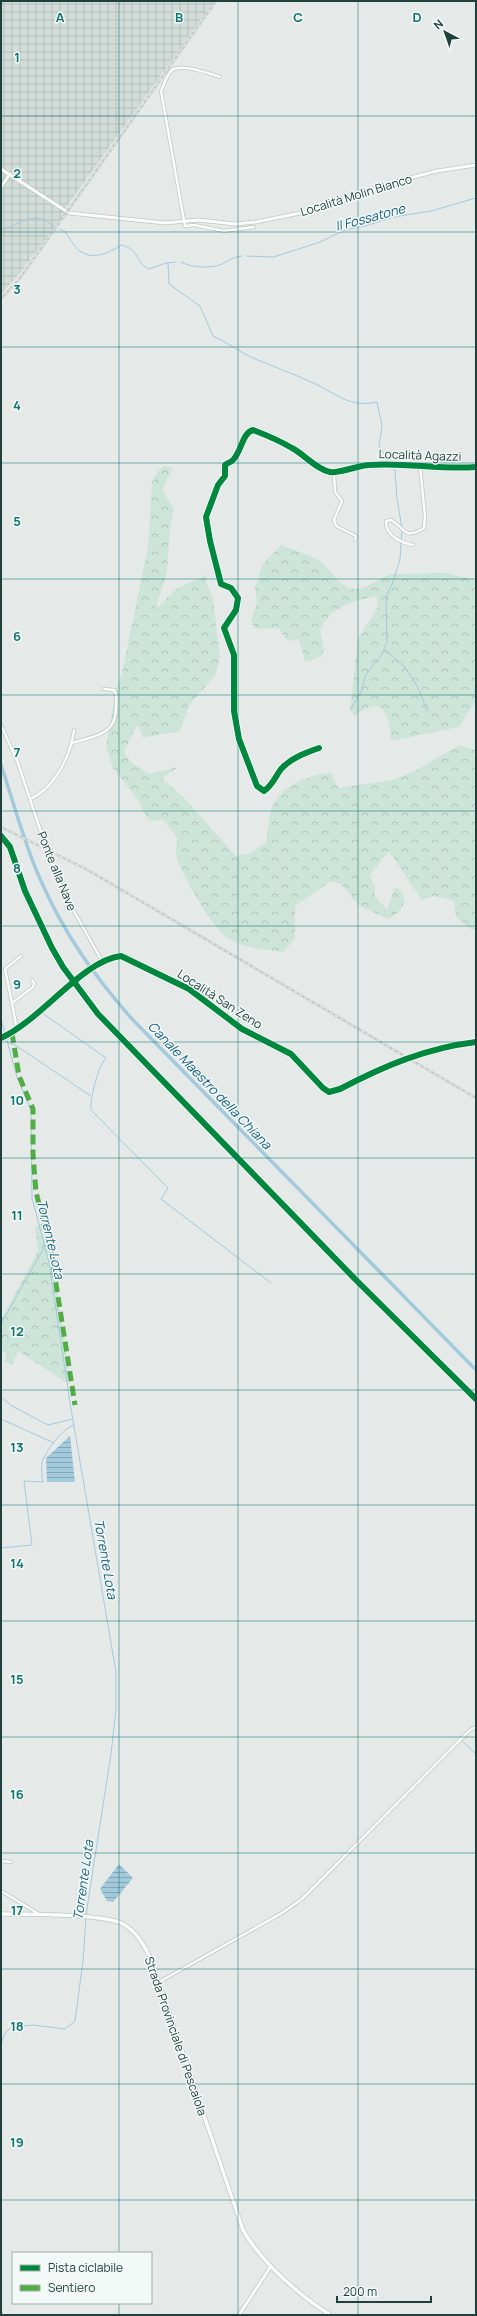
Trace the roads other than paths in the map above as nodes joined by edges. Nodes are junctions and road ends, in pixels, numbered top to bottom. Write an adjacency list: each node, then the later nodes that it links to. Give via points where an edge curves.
1 (220, 77): 7 (street, via 200,70 176,68 171,71 161,91)
2 (476, 165): 6 (street, Località Molin Bianco, via 436,171 315,210 256,222)
3 (1, 169): 4 (street)
4 (10, 174): 5 (street); 7 (street, Località Molin Bianco, via 69,213)
5 (1, 187)
6 (214, 222): 7 (street, Località Molin Bianco); 9 (street)
7 (185, 224): 9 (street, Località Molin Bianco)
8 (254, 227): 9 (street, Località Molin Bianco, via 230,231)
9 (213, 229)
10 (420, 466): 11 (street, Località Agazzi, via 453,469); 12 (street, Località Agazzi, via 370,464); 14 (street, via 424,528 408,534 391,520 386,522 392,534 401,543)
11 (476, 467)
12 (334, 473): 13 (street, via 335,492 342,501 334,520 336,526 356,536); 19 (street, via 320,468 292,448 251,430 234,460 225,465 225,476 218,485 206,517 220,584 231,588 238,598 236,610 224,628 234,655 236,724 239,739 257,786 264,791 272,786 281,769 296,757)
13 (355, 540)
14 (413, 545)
15 (104, 689): 18 (street, via 114,690 117,695 116,714 111,727 98,736)
16 (1, 724): 20 (street, Ponte alla Nave)
17 (74, 730): 18 (street)
18 (72, 743): 20 (street, via 56,775 39,794)
19 (319, 748)
20 (30, 799): 22 (street, Ponte alla Nave, via 63,892)
21 (21, 956): 26 (street, via 5,970)
22 (101, 962): 25 (street); 31 (street, Località San Zeno, via 110,957 121,956 189,989 242,1029 291,1054 329,1092)
23 (64, 967): 25 (street)
24 (32, 980): 26 (street, via 33,987)
25 (75, 982): 27 (street); 32 (street, via 110,1026)
26 (12, 1003): 27 (street)
27 (17, 1030): 28 (street)
28 (1, 1038)
29 (476, 1042): 30 (street, via 450,1045)
30 (416, 1055)
31 (404, 1059)
32 (170, 1088)
33 (476, 1727): 39 (street, via 470,1730 302,1899 282,1914)
34 (1, 1862): 35 (street)
35 (11, 1862)
36 (1, 1890): 38 (street)
37 (1, 1914): 38 (main road, Strada Provinciale di Pescaiola)
38 (42, 1916): 39 (main road, Strada Provinciale di Pescaiola, via 101,1918 123,1924 141,1940)
39 (158, 1983): 40 (main road, Strada Provinciale di Pescaiola, via 237,2215 248,2239)
40 (270, 2266): 41 (street); 42 (main road, Strada Provinciale di Pescaiola, via 306,2298)
41 (239, 2315)
42 (330, 2315)

